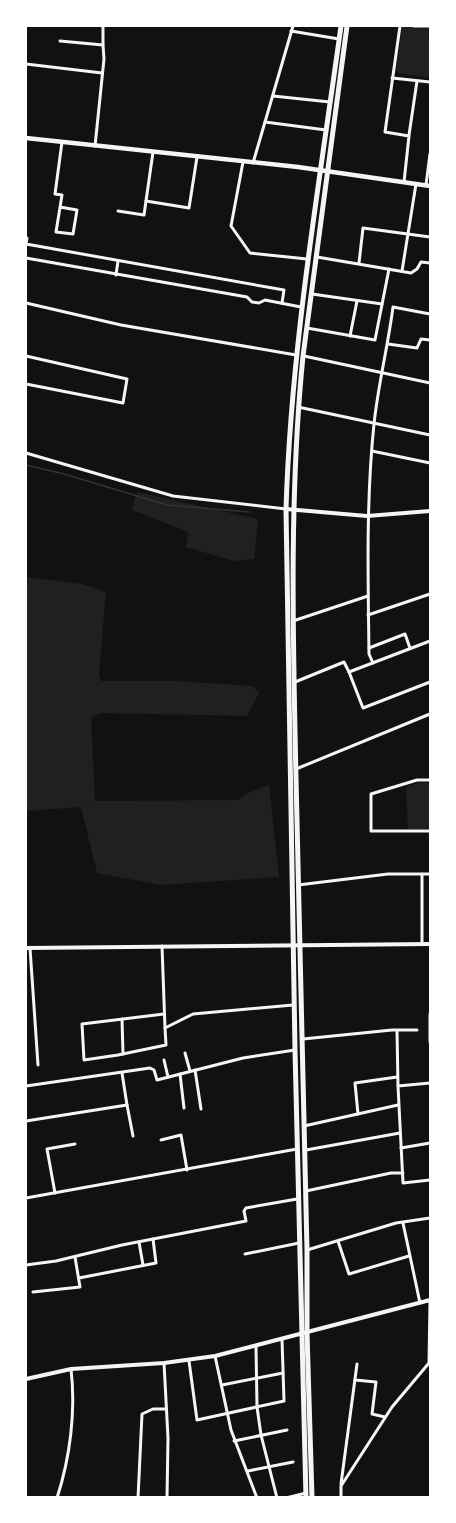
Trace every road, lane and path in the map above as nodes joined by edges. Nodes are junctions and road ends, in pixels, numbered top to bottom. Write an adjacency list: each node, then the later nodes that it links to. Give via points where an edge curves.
1 (103, 26): 11 (street)
2 (292, 26): 8 (street)
3 (341, 26): 9 (highway)
4 (347, 26): 31 (highway)
5 (400, 26): 14 (street)
6 (414, 26): 7 (street)
7 (430, 26)
8 (291, 31): 9 (street); 17 (street)
9 (339, 39): 18 (highway)
10 (60, 41): 11 (street)
11 (103, 45): 13 (street)
12 (26, 64): 13 (street)
13 (102, 73): 24 (street)
14 (392, 78): 15 (street); 21 (street, via 385,132)
15 (417, 81): 16 (street); 21 (street)
16 (430, 82)
17 (273, 96): 18 (street); 19 (street)
18 (330, 102): 20 (highway)
19 (265, 122): 20 (street); 29 (street)
20 (327, 130): 30 (highway)
21 (409, 136): 32 (street)
22 (26, 138): 23 (main road)
23 (62, 142): 24 (main road); 36 (street, via 55,194 62,195)
24 (95, 146): 25 (main road)
25 (153, 152): 27 (main road); 35 (street)
26 (430, 154): 34 (street)
27 (197, 157): 28 (main road); 35 (street, via 189,208)
28 (243, 162): 29 (main road); 43 (street, via 231,226 250,253)
29 (253, 163): 30 (main road)
30 (321, 170): 31 (main road); 43 (highway)
31 (329, 171): 32 (main road); 41 (highway)
32 (404, 182): 33 (main road)
33 (416, 183): 34 (main road); 38 (street)
34 (428, 185)
35 (146, 201): 37 (street, via 144,214)
36 (60, 207): 36 (street, via 56,232 73,234 77,210)
37 (118, 211)
38 (408, 234): 39 (street); 45 (street, via 363,228); 48 (street)
39 (430, 237)
40 (26, 238): 44 (street, via 26,244)
41 (317, 257): 45 (street); 50 (highway)
42 (26, 258): 49 (street)
43 (309, 259): 55 (highway)
44 (118, 261): 49 (street); 53 (street, via 284,290)
45 (359, 263): 47 (street)
46 (430, 263): 48 (street, via 421,262 411,273)
47 (388, 268): 48 (street); 54 (street)
48 (402, 271)
49 (116, 275): 53 (street, via 247,297 252,302)
50 (311, 294): 51 (street); 57 (highway)
51 (357, 301): 54 (street); 58 (street)
52 (26, 303): 62 (street, via 121,326)
53 (282, 303): 55 (street)
54 (382, 304): 58 (street, via 375,340)
55 (302, 307): 57 (highway)
56 (430, 314): 60 (street, via 393,306)
57 (303, 327): 58 (street); 62 (highway)
58 (350, 336)
59 (430, 340): 60 (street, via 421,339 417,348)
60 (388, 344): 63 (street)
61 (26, 356): 65 (street, via 127,379 123,403)
62 (299, 356): 63 (street); 66 (highway); 72 (highway, via 288,458)
63 (382, 373): 64 (street); 67 (street)
64 (430, 383)
65 (26, 384)
66 (298, 407): 67 (street); 72 (highway)
67 (374, 423): 68 (street); 69 (street)
68 (430, 435)
69 (372, 451): 71 (street); 74 (street)
70 (26, 453): 72 (street, via 173,496)
71 (430, 463)
72 (289, 510): 74 (street); 78 (highway); 95 (highway)
73 (430, 511): 74 (street)
74 (368, 516): 76 (street)
75 (430, 594): 77 (street)
76 (368, 596): 77 (street); 78 (street)
77 (368, 615): 80 (street)
78 (293, 621): 85 (highway)
79 (430, 641): 81 (street)
80 (369, 648): 81 (street, via 405,634); 82 (street)
81 (410, 648): 82 (street)
82 (373, 663): 83 (street)
83 (349, 672): 84 (street, via 363,708); 85 (street, via 344,662)
84 (430, 682)
85 (293, 683): 87 (highway)
86 (430, 714): 87 (street)
87 (296, 769): 92 (highway)
88 (430, 780): 89 (street, via 370,794 371,831)
89 (430, 831)
90 (422, 874): 91 (street); 92 (street, via 388,874); 93 (street)
91 (430, 874)
92 (298, 885): 96 (highway)
93 (422, 944): 94 (street); 96 (street)
94 (430, 944)
95 (293, 945): 96 (street); 97 (street); 99 (highway)
96 (300, 945): 106 (highway)
97 (162, 946): 98 (street); 100 (street)
98 (28, 948): 112 (street)
99 (295, 1005): 103 (street, via 193,1014); 108 (highway)
100 (164, 1014): 102 (street); 103 (street)
101 (430, 1014): 107 (street)
102 (122, 1019): 110 (street); 110 (street, via 82,1024 84,1060)
103 (165, 1028): 110 (street, via 166,1045)
104 (397, 1030): 105 (street); 106 (street); 118 (street)
105 (417, 1030)
106 (303, 1039): 128 (highway)
107 (430, 1042)
108 (295, 1050): 113 (street); 135 (highway)
109 (185, 1053): 114 (street)
110 (123, 1054)
111 (164, 1060): 117 (street)
112 (38, 1065)
113 (195, 1070): 114 (street); 125 (street)
114 (190, 1071): 116 (street)
115 (122, 1073): 117 (street, via 150,1068 157,1080); 120 (street); 122 (street)
116 (180, 1074): 117 (street); 124 (street)
117 (168, 1077)
118 (398, 1077): 121 (street); 126 (street, via 355,1083)
119 (430, 1083): 121 (street)
120 (26, 1086)
121 (398, 1086): 123 (street)
122 (128, 1105): 127 (street); 130 (street)
123 (399, 1105): 126 (street); 129 (street)
124 (184, 1108)
125 (201, 1109)
126 (358, 1114): 128 (street)
127 (26, 1121)
128 (304, 1126): 135 (highway)
129 (400, 1132): 134 (street); 135 (street)
130 (133, 1136)
131 (161, 1140): 136 (street, via 181,1135)
132 (430, 1143): 134 (street)
133 (75, 1144): 140 (street, via 47,1149)
134 (401, 1148): 137 (street)
135 (301, 1149): 136 (street); 139 (highway); 142 (highway)
136 (187, 1170): 140 (street)
137 (403, 1173): 138 (street, via 404,1183); 139 (street)
138 (430, 1180)
139 (306, 1191): 149 (highway)
140 (55, 1192): 141 (street)
141 (26, 1198)
142 (299, 1198): 145 (street, via 246,1208 246,1221); 148 (highway)
143 (430, 1218): 144 (street)
144 (403, 1222): 146 (street); 151 (street)
145 (153, 1239): 147 (street); 154 (street, via 156,1263)
146 (338, 1241): 149 (street); 151 (street, via 349,1274)
147 (139, 1242): 152 (street); 154 (street)
148 (300, 1243): 150 (street); 159 (highway)
149 (307, 1250): 159 (highway)
150 (245, 1254)
151 (409, 1256): 158 (street)
152 (75, 1257): 153 (street); 155 (street)
153 (26, 1265)
154 (143, 1265): 155 (street)
155 (79, 1278): 156 (street, via 80,1287)
156 (33, 1292)
157 (430, 1300): 158 (street); 166 (street)
158 (420, 1303): 159 (street)
159 (304, 1334): 160 (street); 184 (highway); 191 (highway)
160 (282, 1339): 161 (street); 168 (street)
161 (256, 1346): 162 (street); 170 (street)
162 (215, 1356): 163 (street); 172 (street)
163 (189, 1361): 164 (street); 175 (street, via 197,1419)
164 (164, 1363): 167 (street); 174 (street)
165 (357, 1364): 171 (street)
166 (430, 1364): 176 (street)
167 (71, 1369): 169 (street); 185 (street, via 69,1447)
168 (283, 1373): 170 (street); 173 (street, via 284,1401)
169 (26, 1379)
170 (257, 1379): 172 (street); 173 (street)
171 (355, 1380): 176 (street, via 376,1382 372,1414); 183 (street)
172 (222, 1385): 175 (street)
173 (257, 1407): 175 (street); 178 (street)
174 (166, 1409): 186 (street, via 142,1414); 187 (street)
175 (227, 1413): 179 (street)
176 (386, 1417): 183 (street)
177 (287, 1430): 178 (street)
178 (261, 1435): 179 (street); 181 (street)
179 (234, 1441): 182 (street)
180 (293, 1462): 181 (street)
181 (269, 1467): 182 (street); 189 (street)
182 (248, 1471): 188 (street)
183 (341, 1486): 192 (street)
184 (306, 1495): 190 (street)
185 (57, 1497)
186 (138, 1497)
187 (167, 1497)
188 (257, 1497)
189 (277, 1497)
190 (286, 1497)
191 (312, 1497)
192 (341, 1497)

